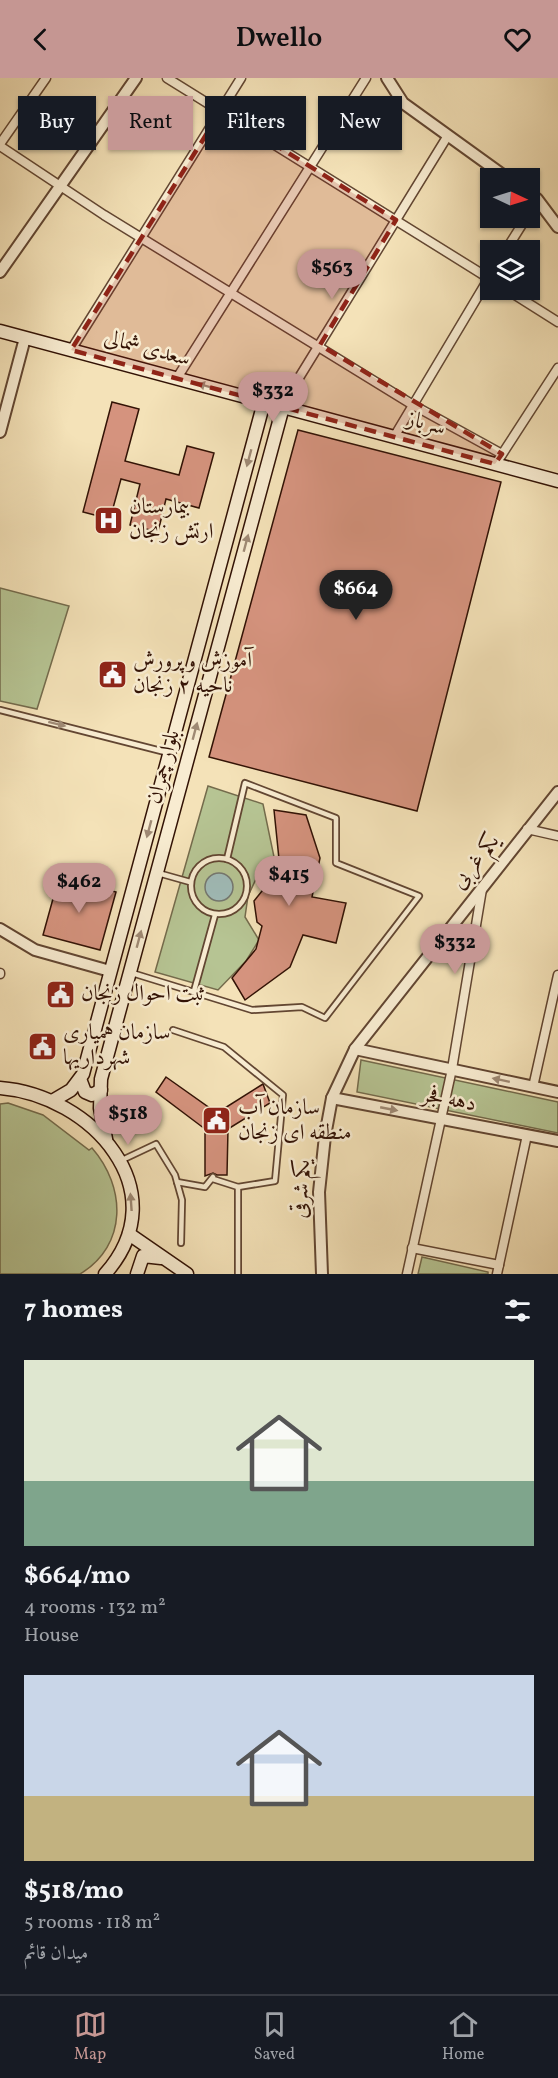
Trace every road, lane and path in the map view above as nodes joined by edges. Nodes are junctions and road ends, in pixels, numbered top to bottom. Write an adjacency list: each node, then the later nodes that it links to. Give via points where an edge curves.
1 (46, 78): 11 (street)
2 (136, 78): 15 (street)
3 (167, 78): 8 (street)
4 (241, 78): 7 (street)
5 (366, 78): 13 (street)
6 (387, 78): 10 (street, via 403,103)
7 (230, 96)
8 (205, 101)
9 (205, 137): 19 (street)
10 (447, 137): 14 (street); 17 (street)
11 (0, 146): 15 (street)
12 (283, 150): 13 (street)
13 (310, 167): 17 (street); 22 (street)
14 (492, 168)
15 (61, 184): 19 (street); 20 (street)
16 (540, 205): 18 (street)
17 (396, 220): 21 (street); 28 (street)
18 (558, 227)
19 (142, 237): 22 (street); 29 (street)
20 (0, 272)
21 (480, 272)
22 (231, 291): 28 (street); 31 (street)
23 (480, 294): 34 (street)
24 (523, 300): 25 (street)
25 (558, 322)
26 (0, 331): 27 (main road, سعدی شمالی)
27 (25, 338): 29 (main road, سعدی شمالی); 36 (street)
28 (320, 345): 32 (street); 34 (street)
29 (71, 350): 31 (main road, سعدی شمالی)
30 (558, 368): 40 (street)
31 (177, 378): 33 (main road, سعدی شمالی, one-way to 31)
32 (289, 394)
33 (264, 402): 35 (main road, سعدی شمالی); 37 (main road, بلوار چمران)
34 (413, 405): 38 (street); 40 (street)
35 (283, 407): 38 (main road, سرباز); 39 (main road, بلوار چمران)
36 (0, 432)
37 (255, 437): 39 (main road, via 266,436); 43 (main road, بلوار چمران, one-way to 43)
38 (394, 437): 40 (main road, سرباز)
39 (272, 447): 44 (main road, بلوار چمران, one-way to 39)
40 (499, 459): 41 (main road, سرباز)
41 (557, 478)
42 (0, 710): 43 (lane, one-way to 43)
43 (170, 753): 44 (main road); 54 (main road, بلوار چمران, one-way to 54)
44 (188, 757): 49 (main road, بلوار چمران)
45 (558, 792): 46 (street, یکم غربی)
46 (527, 829): 47 (street); 51 (street, یکم غربی)
47 (558, 836)
48 (226, 859): 50 (lane, via 208,860); 52 (lane, via 238,864 246,875 248,896 233,913); 57 (lane, via 245,783 336,818 336,863 419,896 325,1018 302,1007 252,1010)
49 (157, 873): 50 (lane); 55 (main road, بلوار چمران, one-way to 49)
50 (190, 882): 52 (lane, via 191,896)
51 (483, 885): 59 (street, یکم غربی); 60 (street)
52 (215, 915): 57 (lane)
53 (0, 929): 54 (street, via 35,950)
54 (110, 971): 62 (main road, بلوار چمران)
55 (130, 972): 57 (lane); 65 (main road, بلوار چمران)
56 (558, 975): 63 (street)
57 (194, 992)
58 (173, 1030): 75 (lane, via 224,1047 283,1095 275,1181)
59 (355, 1049): 60 (street, دهه فجر); 61 (street, یکم غربی)
60 (452, 1070): 63 (street, دهه فجر, one-way to 60); 69 (street)
61 (344, 1074): 67 (street, یکم شرقی)
62 (80, 1079): 65 (main road, via 85,1092 92,1095); 68 (main road)
63 (533, 1087): 66 (street, دهه فجر)
64 (0, 1088): 68 (main road, via 22,1089)
65 (101, 1090): 71 (main road, بلوار چمران)
66 (558, 1092)
67 (332, 1098): 69 (street, دهه فجر, one-way to 69); 85 (street, یکم شرقی, via 319,1192)
68 (54, 1100): 71 (main road, via 82,1117)
69 (439, 1118): 70 (street, دهه فجر); 78 (street)
70 (527, 1135): 72 (street, دهه فجر); 80 (street)
71 (106, 1139): 73 (main road)
72 (558, 1141)
73 (120, 1161): 74 (lane, via 156,1144); 76 (main road, one-way to 73, via 130,1189)
74 (177, 1182): 75 (lane, via 205,1187 213,1178); 77 (lane, via 182,1200)
75 (238, 1187): 84 (lane)
76 (129, 1234): 79 (main road); 81 (main road)
77 (182, 1243)
78 (412, 1248): 80 (street); 86 (street)
79 (168, 1260): 82 (main road, via 143,1256); 83 (main road)
80 (499, 1264): 87 (street)
81 (107, 1274)
82 (137, 1274)
83 (187, 1274)
84 (238, 1274)
85 (322, 1274)
86 (406, 1274)
87 (497, 1274)

